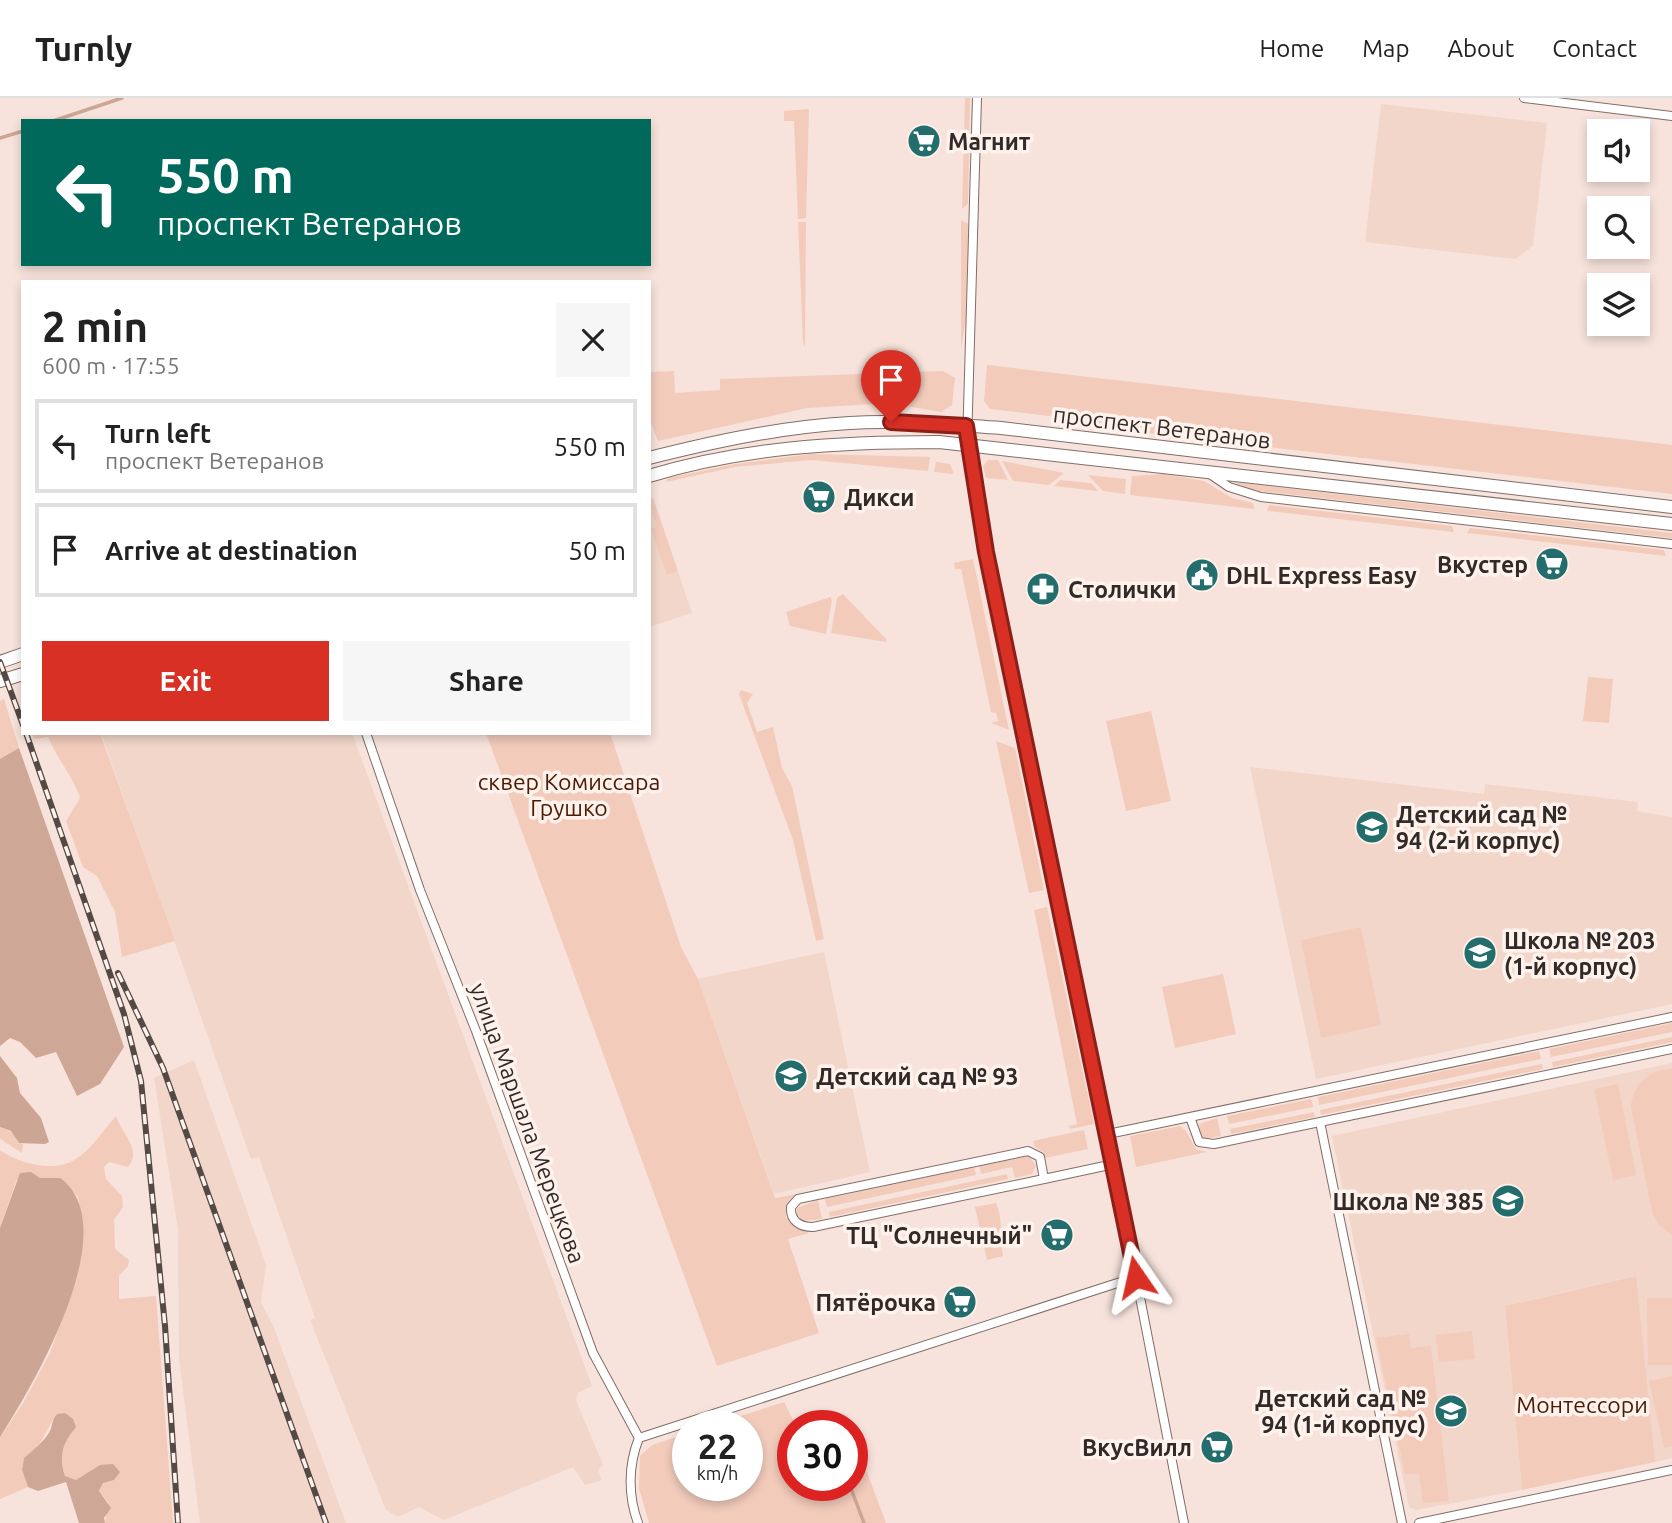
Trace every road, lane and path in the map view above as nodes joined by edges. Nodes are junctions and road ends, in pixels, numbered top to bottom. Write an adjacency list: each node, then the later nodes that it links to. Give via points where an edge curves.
1 (977, 98): 4 (street)
2 (1524, 98): 3 (street)
3 (1672, 116)
4 (966, 426): 5 (street); 6 (main road, проспект Ветеранов, via 891,422 808,426); 9 (main road, проспект Ветеранов)
5 (967, 444): 7 (main road, проспект Ветеранов); 8 (main road, проспект Ветеранов, via 814,445 715,459); 21 (street)
6 (651, 457)
7 (1205, 471): 10 (main road, проспект Ветеранов); 11 (street, via 1229,487 1261,497)
8 (651, 475)
9 (1672, 507)
10 (1672, 524)
11 (1672, 544)
12 (21, 655): 13 (main road)
13 (0, 662)
14 (21, 675): 15 (main road)
15 (0, 681)
16 (367, 735): 25 (street, улица Маршала Мерецкова, via 593,1353)
17 (1672, 1017): 19 (street)
18 (1672, 1049): 20 (street)
19 (1190, 1117): 20 (street, via 1195,1138 1206,1145); 21 (street)
20 (1320, 1122): 29 (street)
21 (1108, 1134): 22 (street)
22 (1114, 1164): 23 (street); 24 (street)
23 (1044, 1179): 23 (street, via 1040,1157 1028,1151 807,1197 793,1203 790,1211 797,1223 813,1227)
24 (1136, 1277): 25 (street); 28 (street)
25 (639, 1438): 27 (street, via 630,1486)
26 (1672, 1471): 30 (street)
27 (638, 1523)
28 (1184, 1523)
29 (1402, 1523)
30 (1419, 1523)

